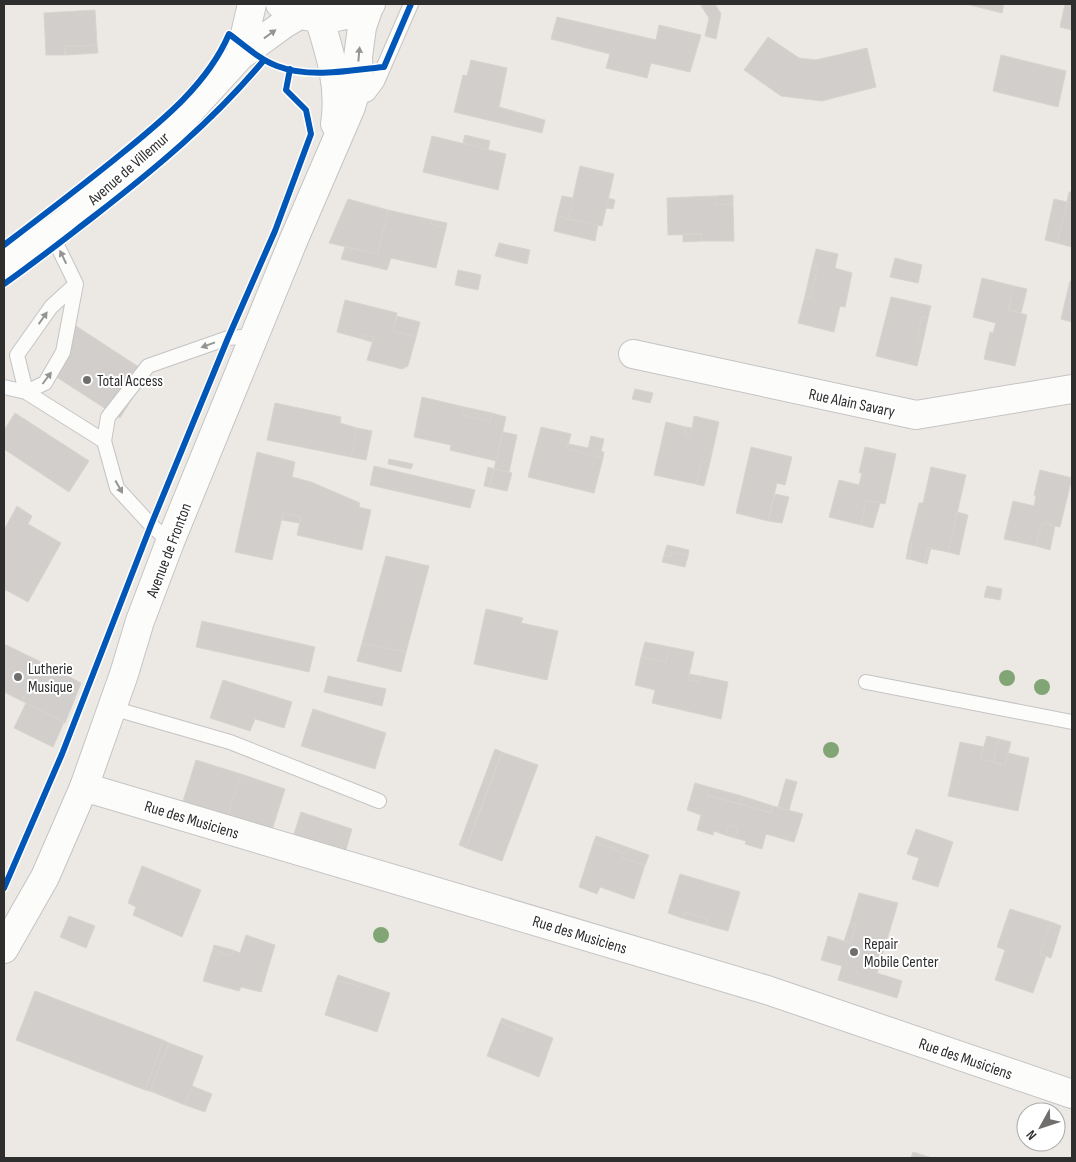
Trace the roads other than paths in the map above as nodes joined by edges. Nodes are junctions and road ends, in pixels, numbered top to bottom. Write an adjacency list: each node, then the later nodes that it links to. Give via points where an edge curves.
1 (252, 4): 5 (main road, Avenue de Villemur)
2 (370, 4): 4 (main road, Avenue de Fronton, via 346,16); 6 (main road, Avenue de Fronton, one-way to 2, via 359,79 362,27)
3 (411, 4): 6 (lane, via 377,82 368,94)
4 (300, 12): 5 (main road, Avenue de Villemur, one-way to 4); 6 (main road, Avenue de Fronton)
5 (240, 56): 7 (main road, Avenue de Villemur, via 169,134)
6 (345, 97): 10 (main road, Avenue de Fronton, via 337,112 332,150)
7 (56, 229): 8 (main road, Avenue de Villemur); 9 (lane, one-way to 7, via 57,245)
8 (4, 266)
9 (76, 284): 14 (lane, one-way to 9, via 45,383 63,352); 14 (lane, one-way to 9, via 17,355 51,307)
10 (255, 336): 15 (lane, one-way to 15, via 228,338 148,366 108,417); 16 (main road, Avenue de Fronton)
11 (633, 354): 13 (main road, Rue Alain Savary, via 916,415)
12 (4, 387): 14 (lane)
13 (1072, 389)
14 (26, 392): 15 (lane)
15 (104, 441): 16 (lane, one-way to 16, via 117,488)
16 (170, 542): 18 (main road, Avenue de Fronton, via 140,620)
17 (866, 682): 19 (lane)
18 (112, 708): 20 (main road, Avenue de Fronton); 21 (lane, via 230,742)
19 (1072, 722)
20 (84, 787): 22 (main road, Avenue de Fronton, via 44,878); 23 (main road, Rue des Musiciens, via 767,990)
21 (379, 801)
22 (4, 949)
23 (1072, 1094)

